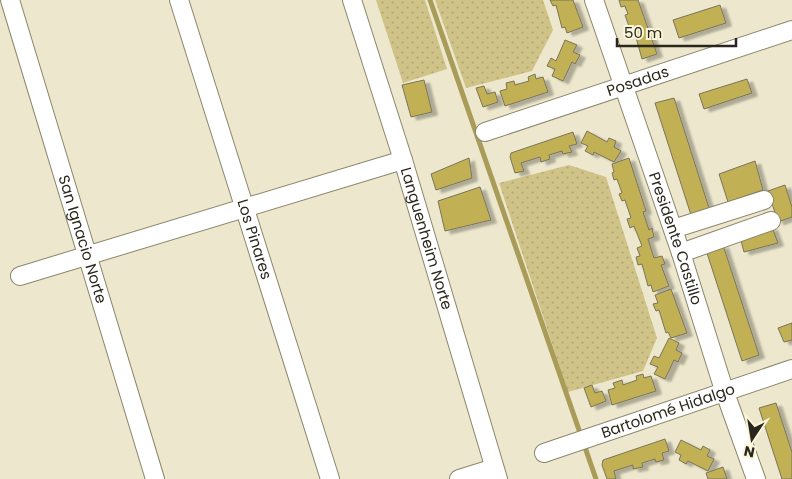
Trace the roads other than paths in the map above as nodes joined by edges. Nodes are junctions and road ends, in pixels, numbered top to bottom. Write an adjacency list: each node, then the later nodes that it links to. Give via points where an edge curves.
1 (10, 0): 14 (street, San Ignacio Norte)
2 (179, 0): 10 (street, Los Pinares)
3 (352, 0): 8 (street, Languenheim Norte)
4 (594, 0): 6 (street, Presidente Castillo)
5 (792, 30): 6 (street, Posadas)
6 (624, 86): 7 (street, Posadas); 12 (street, Presidente Castillo)
7 (485, 132)
8 (403, 160): 10 (street); 19 (street, Languenheim Norte)
9 (764, 200): 12 (street)
10 (244, 210): 14 (street); 21 (street, Los Pinares)
11 (771, 221): 13 (street)
12 (673, 228): 13 (street, Presidente Castillo)
13 (681, 253): 17 (street, Presidente Castillo)
14 (88, 256): 15 (street); 20 (street, San Ignacio Norte)
15 (20, 276)
16 (792, 368): 17 (street, Bartolomé Hidalgo)
17 (724, 390): 18 (street, Bartolomé Hidalgo); 23 (street, Presidente Castillo)
18 (544, 453)
19 (496, 473): 22 (street)
20 (155, 479)
21 (330, 479)
22 (459, 479)
23 (756, 479)

